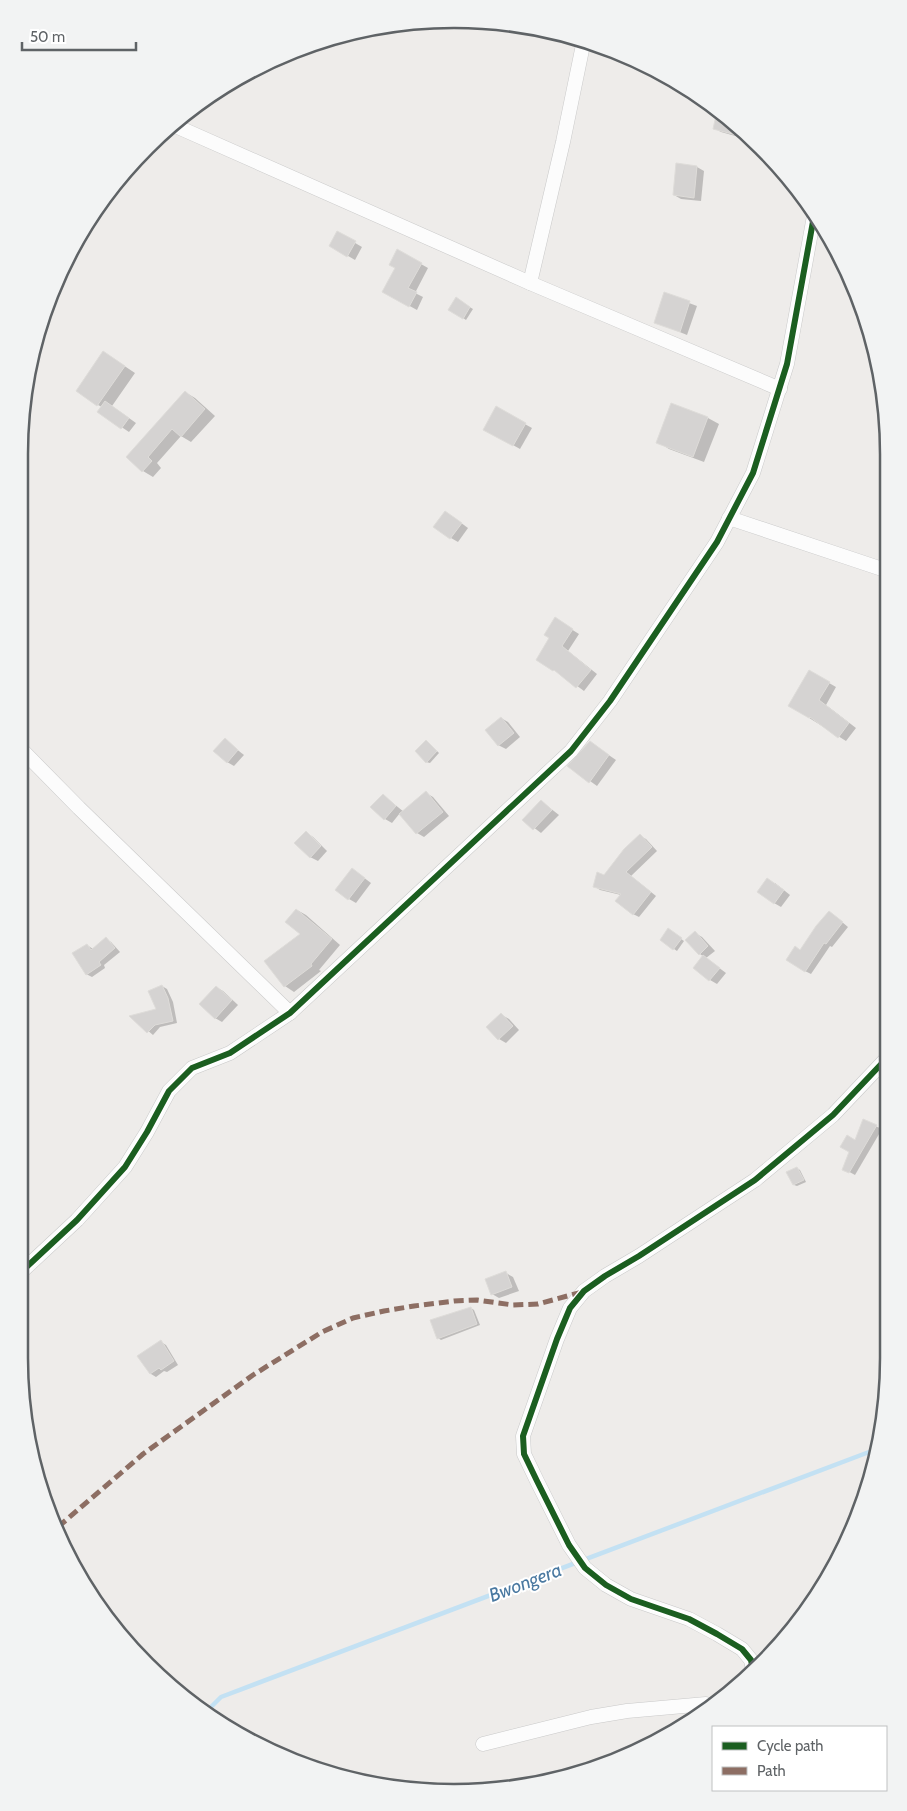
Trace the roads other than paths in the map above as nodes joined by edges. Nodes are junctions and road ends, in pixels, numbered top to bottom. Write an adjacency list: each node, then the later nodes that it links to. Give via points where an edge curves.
1 (582, 48): 4 (street)
2 (179, 128): 4 (street)
3 (812, 225): 5 (street)
4 (530, 283): 5 (street)
5 (780, 389): 6 (street, via 753,473)
6 (729, 518): 7 (street); 9 (street, via 717,542 610,701 571,751)
7 (880, 568)
8 (28, 756): 9 (street)
9 (290, 1013): 11 (street, via 230,1053 192,1068 169,1091 125,1167 77,1220)
10 (880, 1065): 12 (street, via 832,1115 756,1180 584,1291 570,1308 523,1436 524,1454 569,1545 585,1568 631,1599 689,1619 717,1634 742,1649)
11 (28, 1266)
12 (751, 1663)
13 (700, 1705): 14 (street, via 591,1717)
14 (483, 1744)

